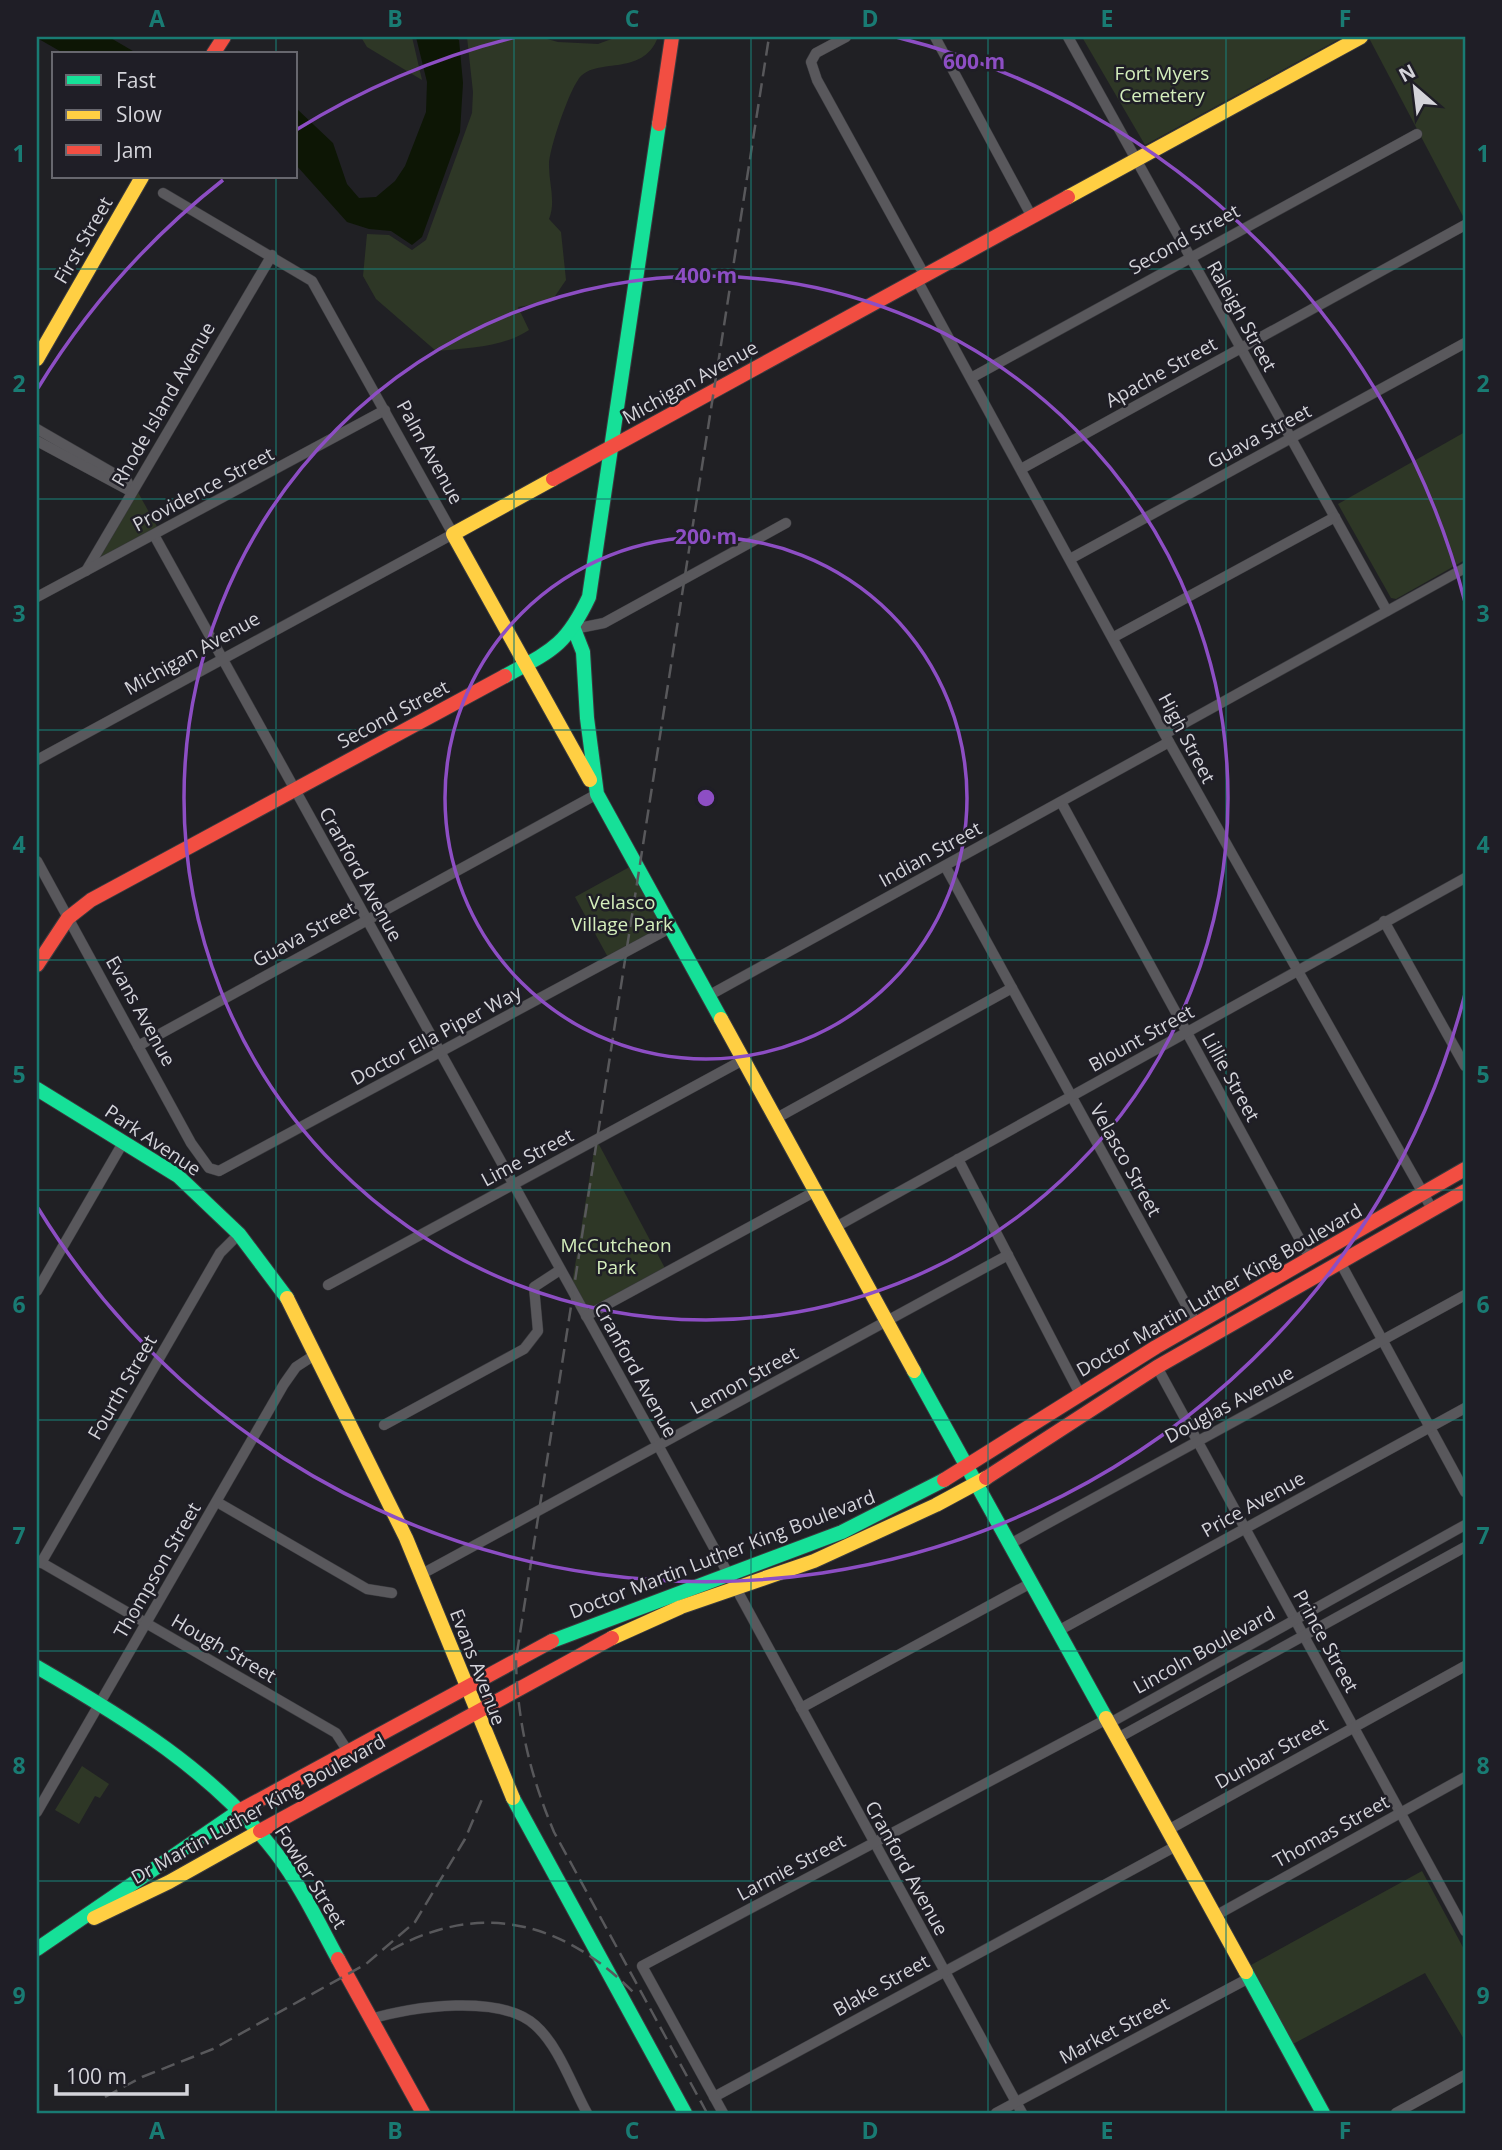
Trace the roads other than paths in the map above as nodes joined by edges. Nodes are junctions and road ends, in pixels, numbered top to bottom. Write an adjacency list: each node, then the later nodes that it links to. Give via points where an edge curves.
1 (672, 37): 23 (main road)
2 (846, 37): 14 (street, High Street, via 816,53 811,62)
3 (935, 37): 10 (street)
4 (1068, 37): 7 (street, Raleigh Street)
5 (1361, 37): 7 (main road, Michigan Avenue)
6 (1417, 134): 13 (street, Second Street)
7 (1135, 161): 10 (main road, Michigan Avenue); 13 (street, Raleigh Street)
8 (141, 178): 17 (main road, First Street)
9 (163, 193): 12 (street, Palm Avenue)
10 (1032, 217): 14 (main road, Michigan Avenue)
11 (1465, 225): 16 (street, Apache Street)
12 (272, 255): 19 (street, Palm Avenue, via 313,281); 25 (street, Rhode Island Avenue)
13 (1190, 258): 16 (street, Raleigh Street); 18 (street, Second Street)
14 (921, 278): 18 (street, High Street); 23 (main road, Michigan Avenue)
15 (1465, 343): 21 (street, Guava Street)
16 (1240, 348): 21 (street, Raleigh Street); 24 (street, Apache Street)
17 (37, 359)
18 (971, 378): 24 (street, High Street)
19 (385, 410): 28 (street, Palm Avenue); 29 (street, Providence Street)
20 (37, 429): 25 (street, via 127,481)
21 (1291, 438): 26 (street, Raleigh Street); 30 (street, Guava Street)
22 (37, 441): 25 (street)
23 (613, 447): 28 (main road, Michigan Avenue); 35 (main road, via 589,597)
24 (1021, 469): 30 (street, High Street)
25 (132, 492): 32 (street, Rhode Island Avenue)
26 (1335, 517): 34 (street, Raleigh Street); 36 (street)
27 (786, 523): 35 (street, Second Street, via 604,622)
28 (453, 534): 37 (street, Michigan Avenue); 38 (main road, Palm Avenue)
29 (155, 535): 32 (street, Providence Street); 37 (street, Cranford Avenue)
30 (1070, 559): 36 (street, High Street)
31 (1465, 568): 34 (street, Indian Street)
32 (86, 571): 33 (street, Providence Street)
33 (37, 597)
34 (1387, 611): 39 (street, Indian Street)
35 (574, 629): 38 (main road, Second Street, via 560,644); 42 (main road, via 583,652)
36 (1114, 637): 39 (street, High Street)
37 (223, 659): 40 (street, Michigan Avenue); 41 (street, Cranford Avenue)
38 (525, 666): 41 (main road, Second Street); 42 (main road, Palm Avenue)
39 (1167, 738): 43 (street, Indian Street); 52 (street, High Street)
40 (37, 760)
41 (294, 789): 47 (main road, Second Street, via 128,878); 48 (street, Cranford Avenue)
42 (597, 794): 48 (street, Guava Street); 50 (main road, Palm Avenue)
43 (1062, 802): 45 (street, Indian Street); 55 (street, Lillie Street)
44 (37, 861): 47 (street, Evans Avenue)
45 (945, 866): 53 (street, Velasco Street); 54 (street, Indian Street)
46 (1465, 878): 49 (street, Blount Street)
47 (68, 918): 51 (main road, Second Street); 56 (street, Evans Avenue)
48 (367, 919): 56 (street, Guava Street); 57 (street, Cranford Avenue)
49 (1384, 921): 52 (street, Blount Street); 59 (street)
50 (670, 928): 54 (main road, Palm Avenue); 57 (street, Doctor Ella Piper Way)
51 (37, 965)
52 (1297, 970): 55 (street, Blount Street); 70 (street, High Street)
53 (1012, 988): 61 (street, Velasco Street); 62 (street)
54 (708, 996): 58 (main road, Palm Avenue)
55 (1186, 1032): 61 (street, Blount Street); 75 (street, Lillie Street)
56 (138, 1046): 66 (street, Evans Avenue, via 201,1159)
57 (440, 1052): 66 (street, Doctor Ella Piper Way); 67 (street, Cranford Avenue)
58 (743, 1060): 62 (main road, Palm Avenue); 67 (street, Lime Street)
59 (1465, 1066)
60 (37, 1089): 63 (main road, Park Avenue)
61 (1072, 1096): 64 (street, Blount Street); 84 (street, Velasco Street)
62 (775, 1119): 69 (main road, Palm Avenue)
63 (124, 1140): 73 (main road, Park Avenue, via 178,1176); 80 (street)
64 (958, 1159): 72 (street, Blount Street); 74 (street)
65 (1465, 1170): 70 (main road, Doctor Martin Luther King Boulevard)
66 (219, 1171)
67 (513, 1183): 77 (street, Cranford Avenue); 79 (street, Lime Street)
68 (1465, 1191): 71 (main road, Doctor Martin Luther King Boulevard)
69 (814, 1192): 72 (main road, Palm Avenue); 82 (street)
70 (1423, 1193): 71 (street, High Street); 75 (main road, Doctor Martin Luther King Boulevard)
71 (1432, 1209): 76 (main road, Doctor Martin Luther King Boulevard)
72 (834, 1228): 83 (main road, Palm Avenue)
73 (239, 1234): 87 (main road, Evans Avenue, via 288,1300); 103 (street, Fourth Street, via 220,1253)
74 (1008, 1255): 83 (street, Lemon Street); 89 (street)
75 (1310, 1258): 78 (main road, Doctor Martin Luther King Boulevard)
76 (1340, 1262): 85 (main road, Doctor Martin Luther King Boulevard); 86 (street)
77 (560, 1270): 82 (street, Cranford Avenue); 91 (street, via 534,1287 538,1331 524,1349)
78 (1266, 1284): 84 (main road, Doctor Martin Luther King Boulevard); 85 (main road, via 1261,1293 1225,1315)
79 (328, 1285)
80 (37, 1291)
81 (1465, 1295): 86 (street, Douglas Avenue)
82 (586, 1316): 94 (street, Cranford Avenue)
83 (887, 1321): 94 (street, Lemon Street); 95 (main road, Palm Avenue)
84 (1196, 1323): 88 (main road, via 1193,1334); 89 (main road, Doctor Martin Luther King Boulevard)
85 (1221, 1329): 88 (main road, Doctor Martin Luther King Boulevard)
86 (1383, 1340): 92 (street); 93 (street, Douglas Avenue)
87 (316, 1354): 98 (street, Thompson Street, via 296,1367); 104 (main road, Evans Avenue)
88 (1162, 1364): 93 (street, Prince Street); 96 (main road, Doctor Martin Luther King Boulevard)
89 (1080, 1394): 95 (main road, Doctor Martin Luther King Boulevard)
90 (1465, 1408): 92 (street, Price Avenue)
91 (384, 1425)
92 (1430, 1427): 97 (street); 100 (street, Price Avenue)
93 (1197, 1441): 100 (street, Prince Street); 101 (street, Douglas Avenue)
94 (659, 1447): 104 (street, Lemon Street); 105 (street, Cranford Avenue)
95 (969, 1466): 96 (main road, Palm Avenue); 105 (main road, Doctor Martin Luther King Boulevard, via 870,1519)
96 (978, 1482): 101 (main road, Palm Avenue); 107 (main road, Doctor Martin Luther King Boulevard, via 884,1531)
97 (1465, 1492)
98 (216, 1502): 108 (street, via 367,1589); 110 (street, Thompson Street)
99 (1465, 1525): 109 (street, Lincoln Boulevard)
100 (1245, 1529): 109 (street, Prince Street); 111 (street, Price Avenue)
101 (1010, 1544): 106 (main road, Palm Avenue)
102 (1465, 1547): 112 (street, Lincoln Boulevard)
103 (39, 1561): 110 (street, Hough Street)
104 (422, 1574): 115 (main road, Evans Avenue)
105 (727, 1574): 107 (street, Cranford Avenue); 115 (main road, Doctor Martin Luther King Boulevard, via 586,1626)
106 (1031, 1583): 111 (main road, Palm Avenue); 117 (street)
107 (736, 1588): 117 (street, Cranford Avenue); 118 (main road, Doctor Martin Luther King Boulevard, via 652,1619)
108 (391, 1593)
109 (1294, 1619): 112 (street, Prince Street); 119 (street, Lincoln Boulevard)
110 (146, 1623): 116 (street, Thompson Street); 122 (street, Hough Street, via 335,1734)
111 (1058, 1631): 119 (main road, Palm Avenue)
112 (1304, 1636): 120 (street, Prince Street); 121 (street, Lincoln Boulevard)
113 (1465, 1666): 120 (street, Dunbar Street)
114 (37, 1667): 116 (main road, Fowler Street)
115 (466, 1687): 118 (main road, Evans Avenue); 122 (main road, Doctor Martin Luther King Boulevard)
116 (100, 1703): 124 (main road, Fowler Street, via 167,1746); 125 (street, Thompson Street)
117 (801, 1708): 130 (street, Cranford Avenue)
118 (475, 1712): 128 (main road, Dr Martin Luther King Boulevard); 145 (main road, Evans Avenue, via 505,1783)
119 (1107, 1722): 121 (main road, Palm Avenue); 130 (street, Larmie Street)
120 (1354, 1728): 126 (street, Prince Street); 127 (street, Dunbar Street)
121 (1116, 1739): 127 (main road, Palm Avenue)
122 (349, 1753): 124 (main road, Doctor Martin Luther King Boulevard)
123 (1465, 1777): 126 (street, Thomas Street)
124 (239, 1811): 128 (main road, Fowler Street); 129 (main road, Dr Martin Luther King Boulevard)
125 (37, 1812)
126 (1401, 1812): 133 (street, Thomas Street); 134 (street, Prince Street)
127 (1168, 1830): 131 (main road, Palm Avenue)
128 (260, 1831): 132 (main road, Dr Martin Luther King Boulevard); 139 (main road, Fowler Street, via 282,1859)
129 (206, 1833): 132 (main road, via 197,1845 137,1885); 135 (main road, Dr Martin Luther King Boulevard)
130 (873, 1843): 137 (street, Cranford Avenue); 141 (street, Larmie Street, via 642,1966)
131 (1176, 1846): 133 (main road, Palm Avenue); 137 (street, Blake Street)
132 (135, 1898): 135 (main road, Dr Martin Luther King Boulevard)
133 (1215, 1916): 138 (main road, Palm Avenue)
134 (1464, 1926)
135 (58, 1935): 136 (main road, Dr Martin Luther King Boulevard)
136 (37, 1949)
137 (944, 1971): 141 (street, Blake Street); 142 (street, Cranford Avenue)
138 (1249, 1978): 142 (street, Market Street); 149 (main road, Palm Avenue)
139 (371, 2019): 143 (main road, Fowler Street); 144 (street, via 439,2007 482,2007 517,2014 544,2034)
140 (1465, 2075): 150 (street)
141 (714, 2097): 146 (street)
142 (1016, 2103): 147 (street, Market Street); 148 (street, Cranford Avenue)
143 (423, 2113)
144 (587, 2113)
145 (685, 2113)
146 (723, 2113)
147 (996, 2113)
148 (1022, 2113)
149 (1321, 2113)
150 (1396, 2113)

